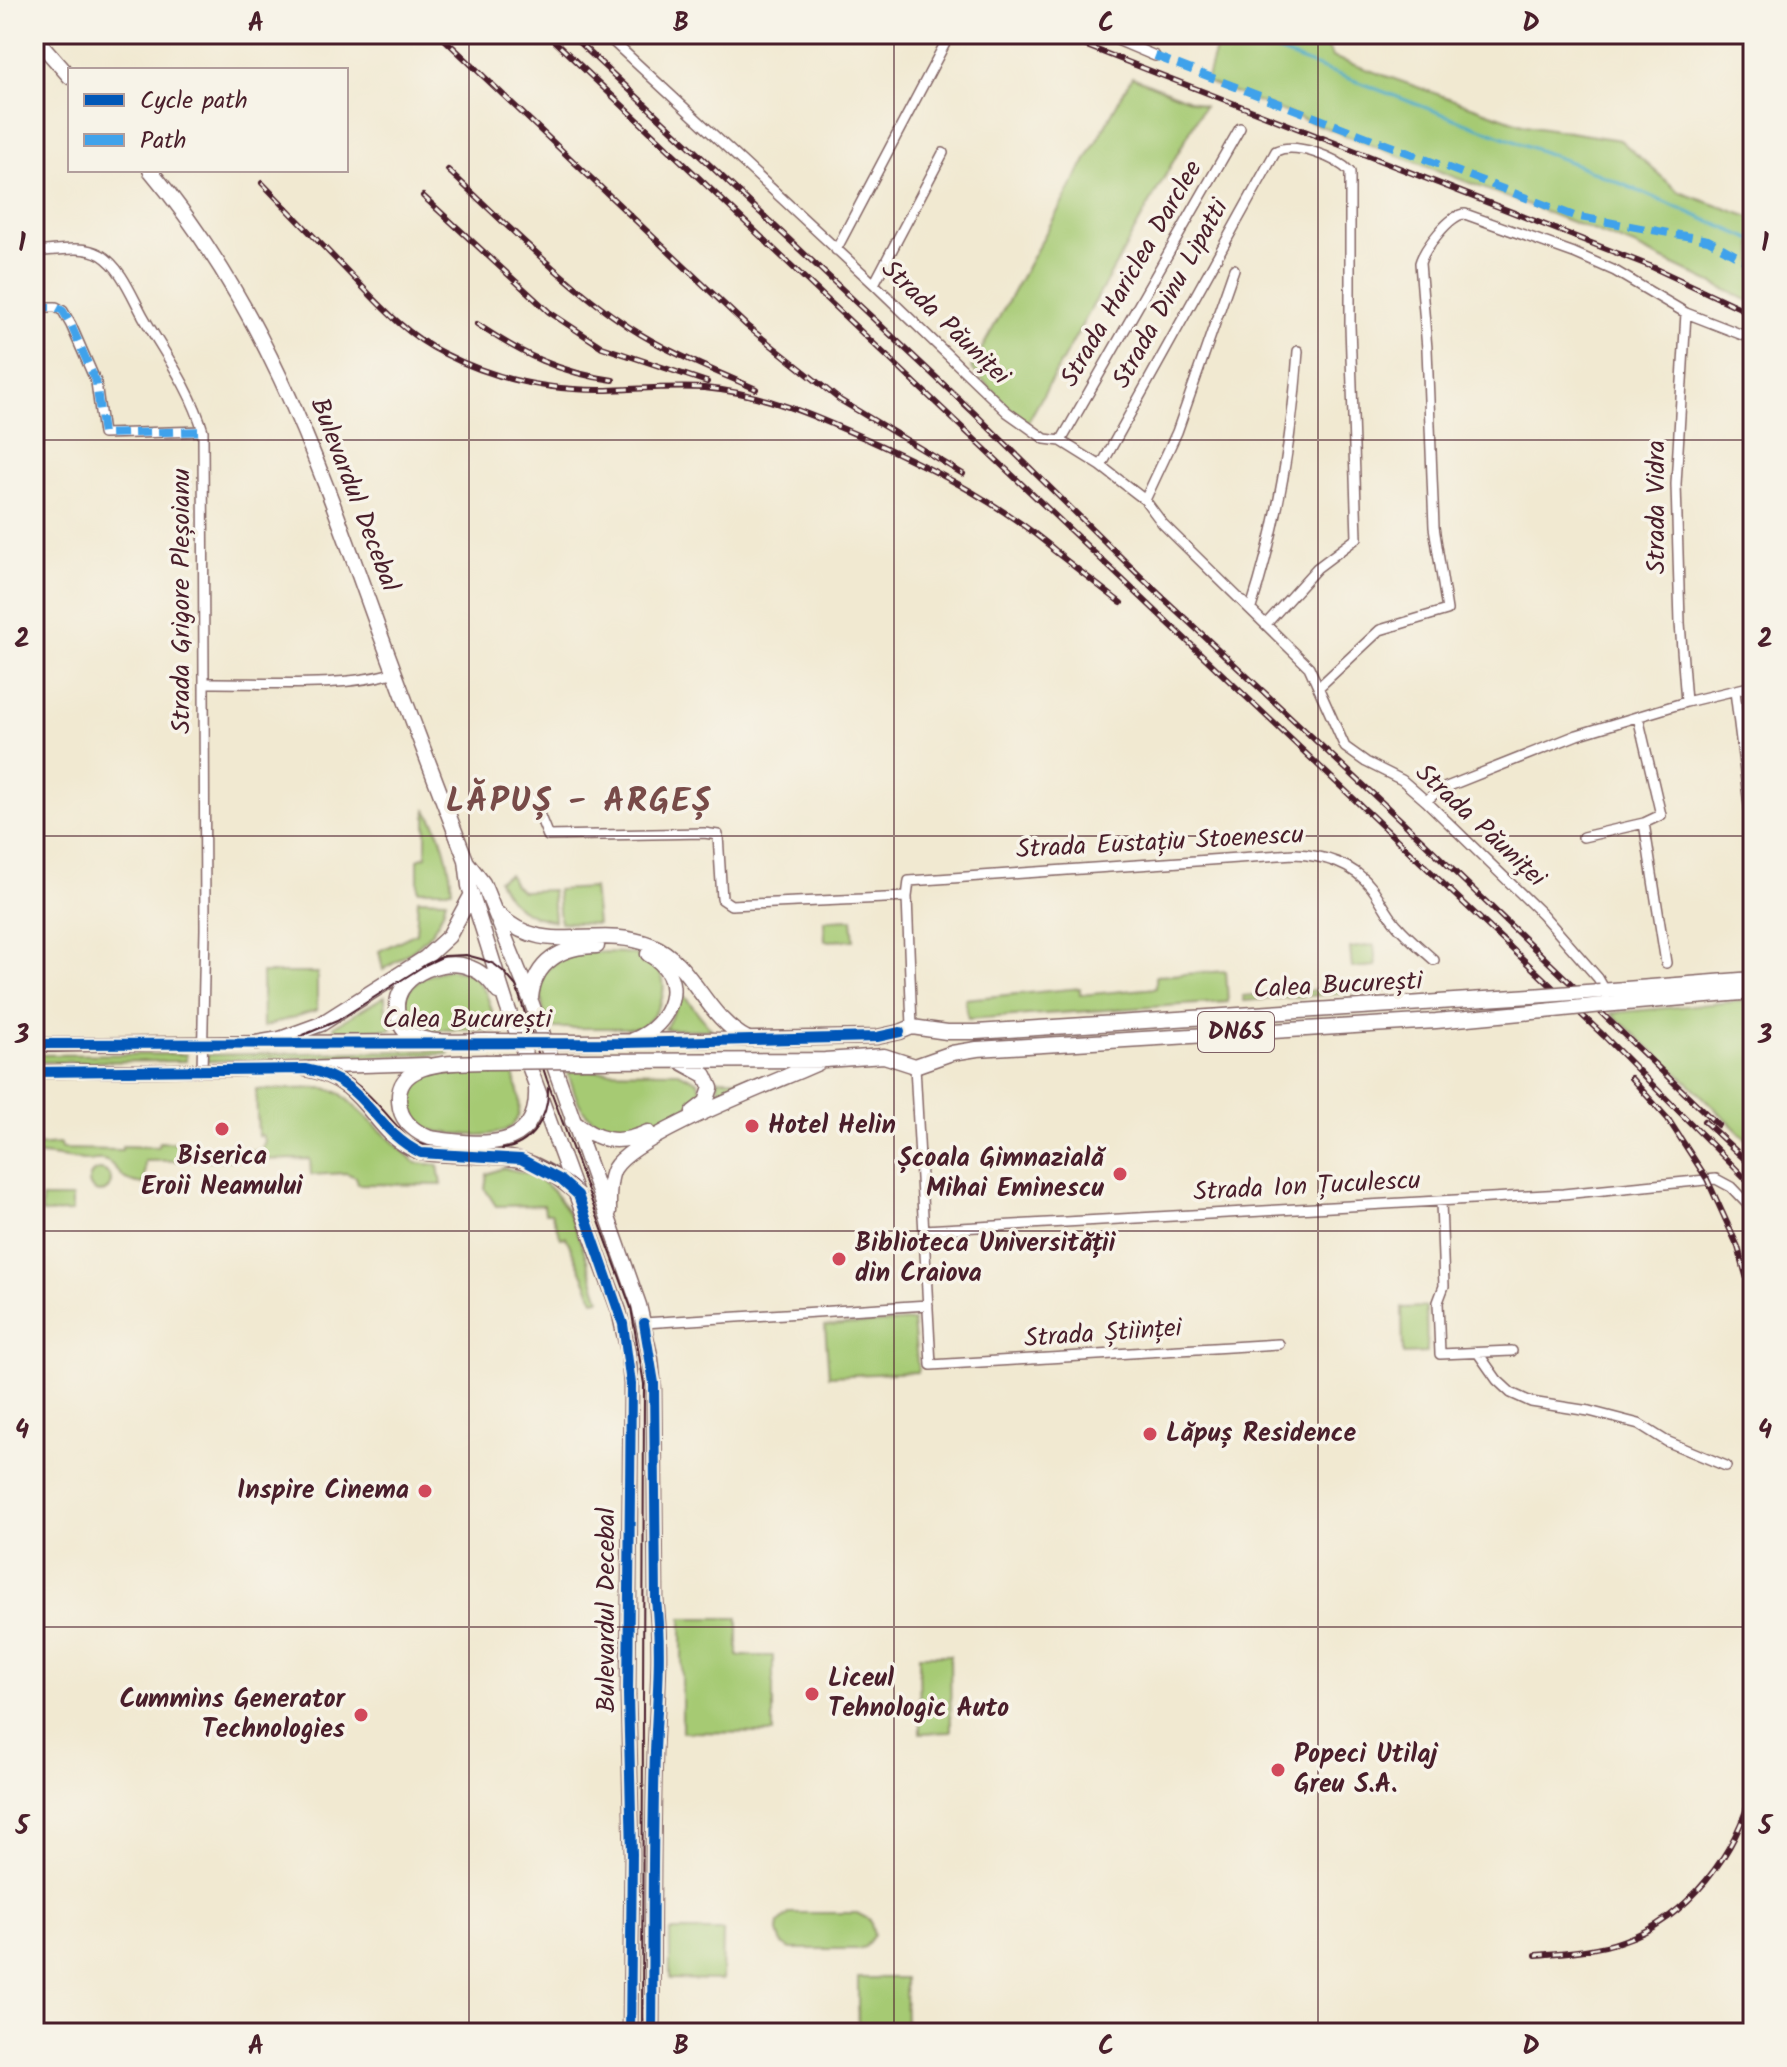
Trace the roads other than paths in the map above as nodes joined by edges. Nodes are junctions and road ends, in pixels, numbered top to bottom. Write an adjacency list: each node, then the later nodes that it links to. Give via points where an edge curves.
1 (605, 34): 10 (street, Strada Păuniței)
2 (950, 34): 10 (street)
3 (1103, 34): 5 (street)
4 (34, 36): 6 (main road)
5 (1155, 56)
6 (68, 75)
7 (1240, 128): 19 (street, Strada Hariclea Darclee)
8 (943, 153): 13 (street)
9 (152, 172): 24 (main road, Bulevardul Decebal, via 178,204 270,353 305,428)
10 (836, 250): 13 (street, Strada Păuniței)
11 (34, 252): 18 (street, Strada Grigore Pleșoianu, via 83,249 108,260 191,398)
12 (1234, 269): 21 (street, via 1177,432)
13 (874, 284): 19 (street, Strada Păuniței, via 1007,412 1045,439)
14 (34, 307): 18 (street, via 56,307 71,325 96,382 103,434)
15 (1686, 313): 16 (street); 26 (street, via 1574,253 1465,214 1452,218 1424,250 1420,263 1434,527 1447,610 1380,630); 29 (street, Strada Vidra, via 1676,484)
16 (1753, 339)
17 (1298, 351): 22 (street, via 1274,531)
18 (203, 431): 25 (street, Strada Grigore Pleșoianu)
19 (1061, 441): 20 (street, Strada Păuniței)
20 (1101, 466): 21 (street, Strada Păuniței); 23 (street, Strada Dinu Lipatti, via 1276,151 1300,149 1341,164 1350,172 1357,538 1317,568)
21 (1145, 500): 22 (street, Strada Păuniței)
22 (1251, 608): 23 (street, Strada Păuniței)
23 (1267, 623): 26 (street, Strada Păuniței)
24 (395, 672): 25 (street, via 348,681); 36 (main road, Bulevardul Decebal)
25 (204, 683): 55 (street, Strada Grigore Pleșoianu)
26 (1320, 686): 32 (street, Strada Păuniței, via 1345,747 1402,780)
27 (1753, 686): 28 (street)
28 (1735, 691): 29 (street); 35 (street)
29 (1686, 702): 30 (street)
30 (1638, 717): 32 (street, via 1498,766 1439,790); 33 (street, via 1661,815)
31 (533, 799): 38 (street, via 548,836 718,835 722,899 731,905)
32 (1426, 801): 44 (street, Strada Păuniței, via 1542,914)
33 (1644, 823): 34 (street); 41 (street)
34 (1583, 837)
35 (1753, 838)
36 (466, 860): 37 (main road, Bulevardul Decebal); 39 (main road, Bulevardul Decebal)
37 (472, 894): 47 (main road, Bulevardul Decebal); 52 (main road, via 449,936 425,958 321,1024)
38 (907, 897): 40 (street, Strada Eustațiu Stoenescu, via 909,881 1312,855 1332,860 1371,886 1397,925); 49 (street)
39 (491, 905): 45 (main road, Bulevardul Decebal); 50 (main road, via 516,930 541,938 601,937 650,945 686,973 733,1032)
40 (1434, 960)
41 (1666, 963)
42 (1753, 979): 44 (main road, Calea București / DN65)
43 (1753, 992): 44 (main road, Calea București / DN65)
44 (1604, 998): 46 (main road, Calea București / DN65, bridge, via 1531,996); 48 (main road, Calea București / DN65, bridge, via 1544,1011)
45 (531, 1001): 53 (main road, via 532,981 548,959 568,949 641,951 669,972 671,1003 653,1030); 64 (main road, Bulevardul Decebal)
46 (1464, 1002): 48 (main road); 49 (main road, Calea București / DN65, via 976,1032)
47 (507, 1006): 51 (main road, via 489,979 461,965 449,963 414,977 395,998 402,1027); 63 (main road, Bulevardul Decebal)
48 (1465, 1018): 58 (main road, Calea București / DN65, via 977,1049)
49 (913, 1030): 50 (main road, Calea București / DN65, via 877,1037); 58 (main road, via 895,1044 896,1053); 58 (main road, via 934,1042 933,1051)
50 (748, 1039): 53 (main road, Calea București / DN65)
51 (434, 1041): 52 (main road, Calea București); 53 (main road, Calea București, bridge)
52 (256, 1043): 55 (main road, Calea București)
53 (625, 1043)
54 (34, 1044): 55 (main road, Calea București)
55 (203, 1044): 61 (street, Strada Grigore Pleșoianu)
56 (825, 1060): 57 (main road, Calea București / DN65); 58 (main road, Calea București / DN65, via 884,1056); 68 (main road, via 716,1107 626,1155 611,1177)
57 (679, 1061): 59 (main road, Calea București / DN65, bridge); 64 (main road, via 708,1080 710,1096 699,1108 633,1139 598,1138)
58 (915, 1062): 69 (street)
59 (435, 1064): 60 (main road, Calea București); 63 (main road, via 408,1075 399,1102 410,1126 430,1138 488,1142 517,1136 534,1110)
60 (305, 1069): 61 (main road, Calea București); 65 (main road, via 347,1084 398,1139 421,1153 521,1159)
61 (202, 1071): 62 (main road, Calea București)
62 (34, 1072)
63 (536, 1085): 65 (main road, Bulevardul Decebal)
64 (571, 1120): 68 (main road, Bulevardul Decebal)
65 (578, 1195): 76 (main road, Bulevardul Decebal, via 623,1324 631,1384)
66 (1441, 1202): 67 (street, Strada Ion Țuculescu, via 1716,1179); 69 (street, Strada Ion Țuculescu); 74 (street, via 1440,1354)
67 (1753, 1210)
68 (608, 1220): 71 (main road, Bulevardul Decebal)
69 (924, 1230): 70 (street)
70 (928, 1305): 71 (street); 72 (street, Strada Științei, via 931,1365)
71 (644, 1323): 77 (main road, Bulevardul Decebal, via 654,1383 660,1633)
72 (1279, 1344)
73 (1512, 1351): 74 (street)
74 (1478, 1353): 75 (street, via 1511,1393 1531,1402 1639,1424)
75 (1726, 1466)
76 (630, 2033)
77 (652, 2033)

